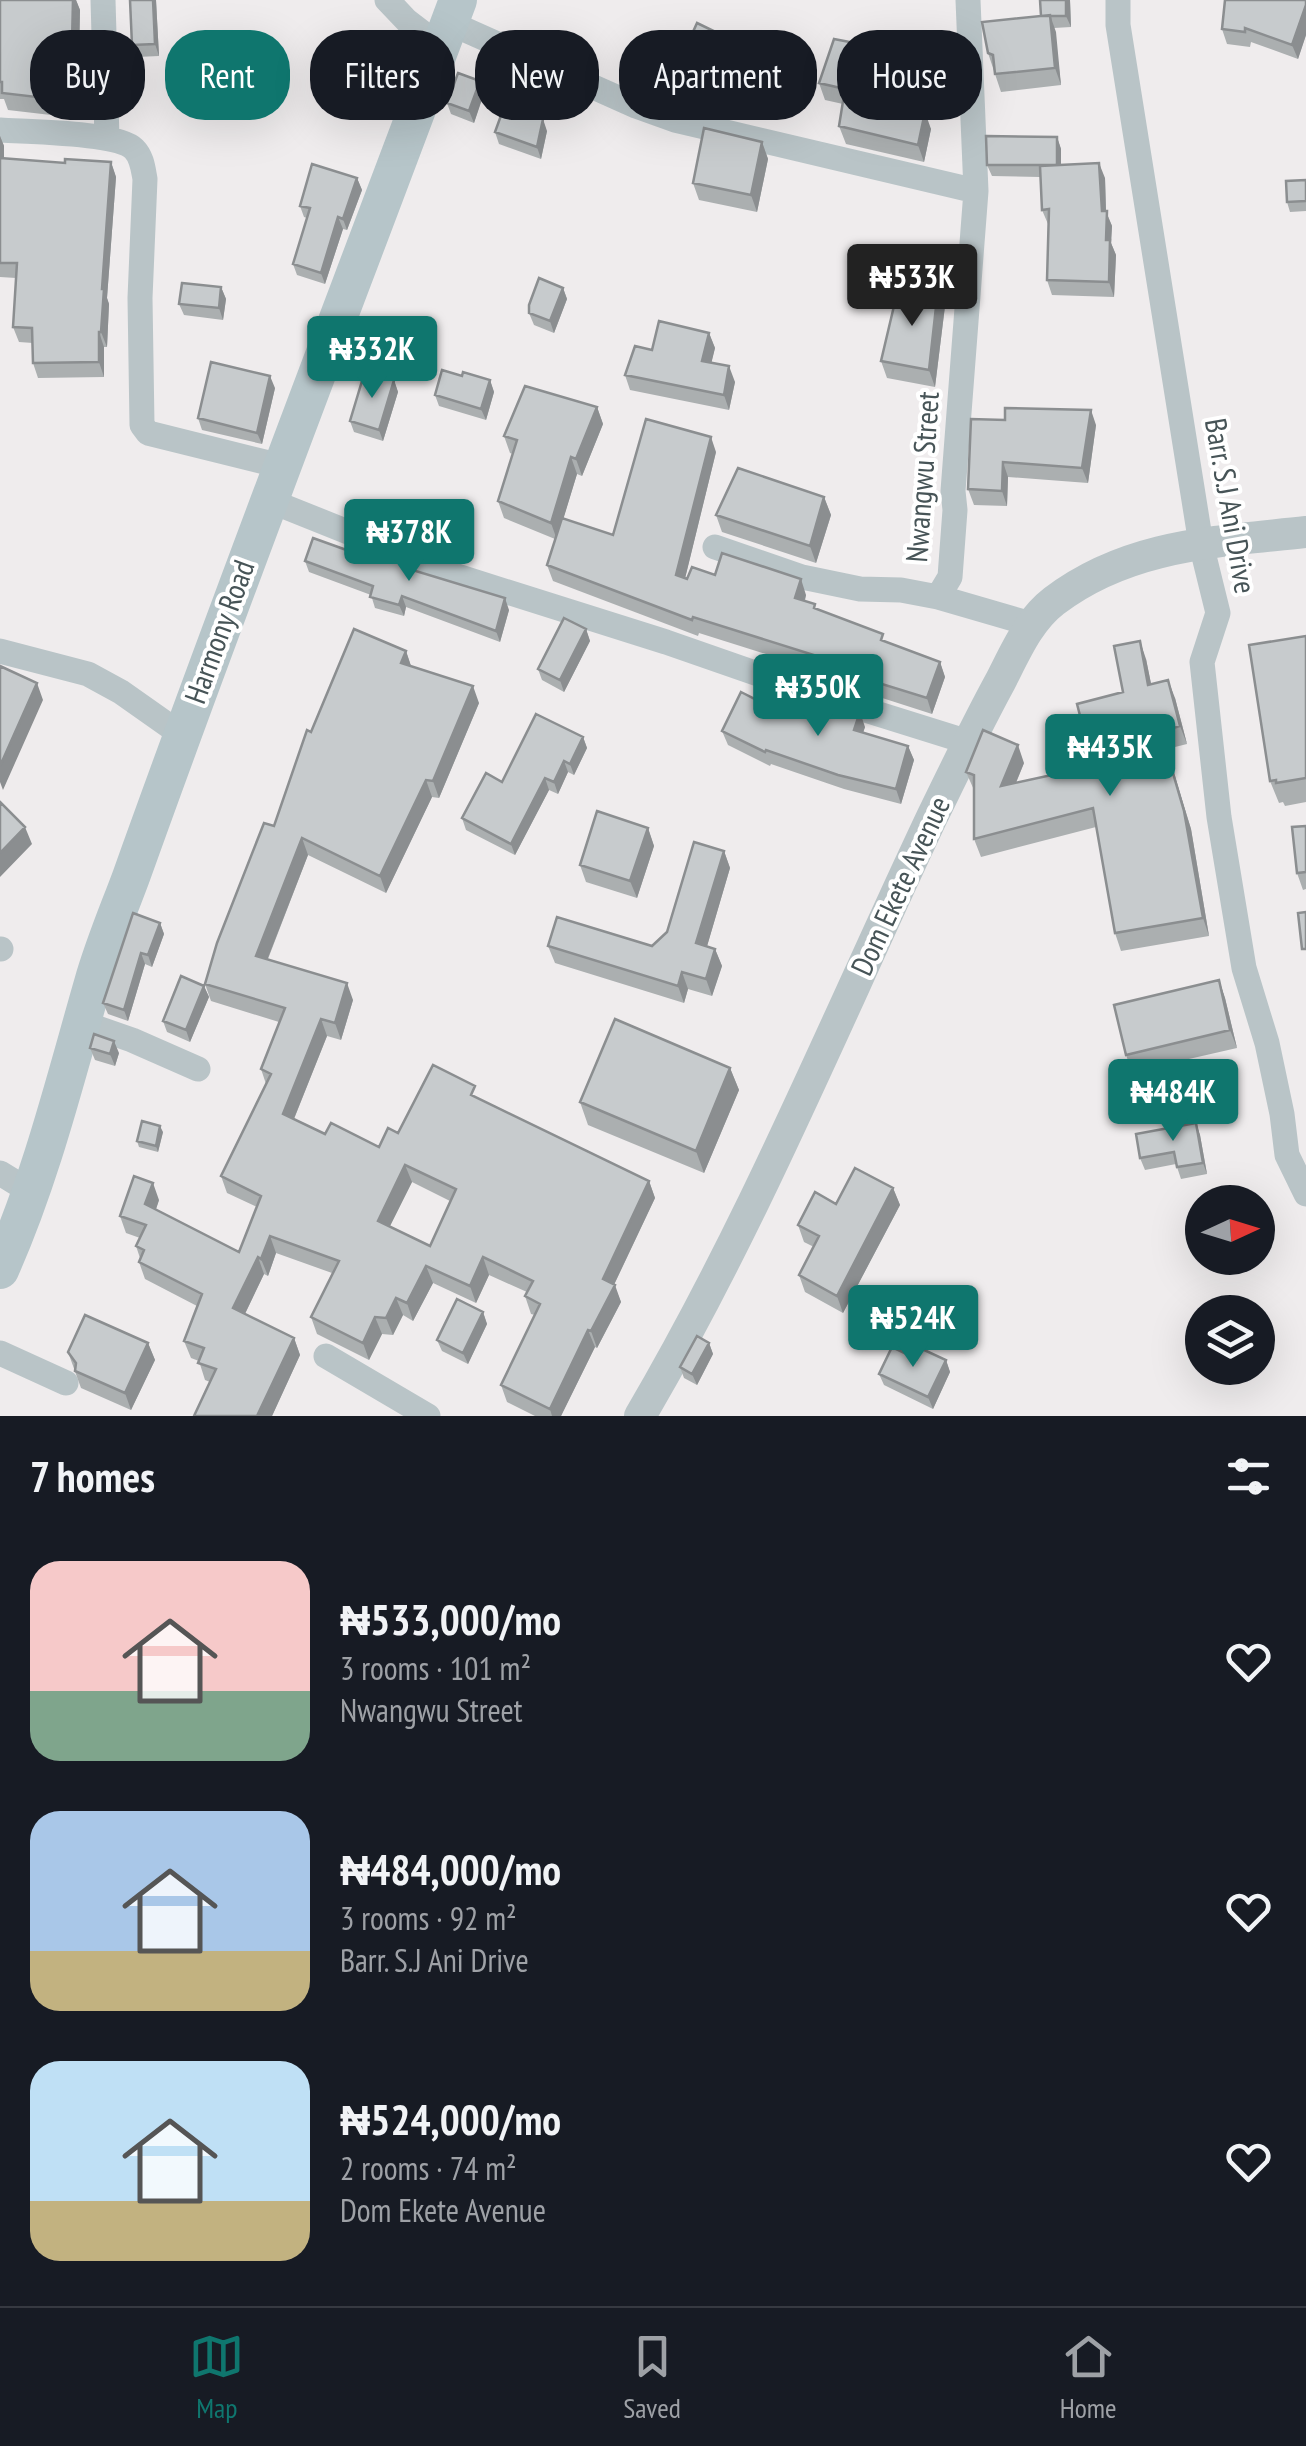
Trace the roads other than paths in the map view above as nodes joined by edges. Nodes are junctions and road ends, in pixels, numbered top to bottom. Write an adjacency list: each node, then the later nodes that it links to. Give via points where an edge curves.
1 (102, 0): 7 (street)
2 (387, 0): 5 (street, via 407,21)
3 (968, 0): 8 (street, Nwangwu Street)
4 (1118, 0): 11 (street, Barr. S.J Ani Drive)
5 (450, 24): 8 (street, via 675,120); 9 (main road, Harmony Road)
6 (0, 130): 7 (street)
7 (106, 138): 9 (street, via 132,147 145,179 142,425)
8 (976, 191): 13 (street, Nwangwu Street, via 950,577)
9 (275, 483): 16 (main road, Harmony Road); 17 (street, via 460,576)
10 (1306, 532): 11 (street, Dom Ekete Avenue)
11 (1201, 544): 14 (street, Dom Ekete Avenue, via 1102,570); 21 (street, Barr. S.J Ani Drive, via 1218,614 1202,662 1219,816 1244,968 1267,1043 1287,1155)
12 (715, 548): 13 (street, via 811,579)
13 (938, 597): 14 (street)
14 (1031, 624): 17 (street, Dom Ekete Avenue)
15 (0, 651): 16 (street, via 88,674)
16 (182, 735): 18 (main road, Harmony Road)
17 (968, 742): 27 (street, Dom Ekete Avenue, via 766,1179)
18 (83, 1023): 19 (street); 20 (main road, Harmony Road)
19 (198, 1070)
20 (15, 1183): 22 (main road, Harmony Road)
21 (1306, 1194)
22 (0, 1270)
23 (0, 1353): 25 (street)
24 (326, 1356): 26 (street)
25 (66, 1384)
26 (428, 1416)
27 (640, 1416)

